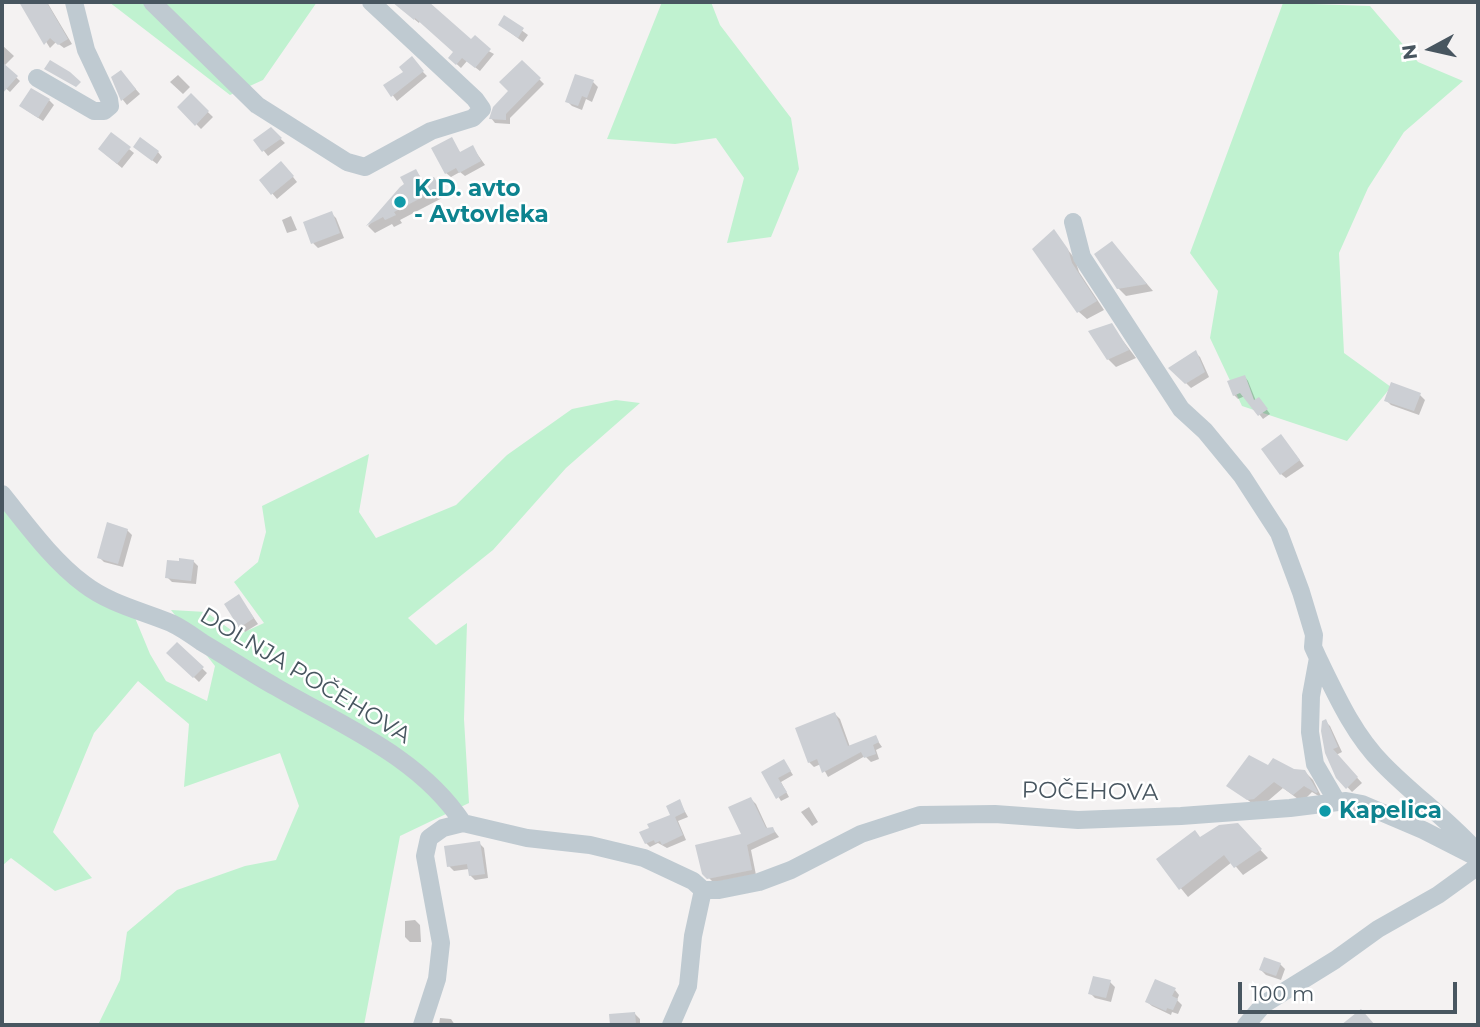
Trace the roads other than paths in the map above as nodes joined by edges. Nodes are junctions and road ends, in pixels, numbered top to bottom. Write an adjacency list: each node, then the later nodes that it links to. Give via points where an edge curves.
1 (74, 2): 4 (street, via 86,50 110,106 94,111)
2 (152, 2): 3 (street, via 257,105 347,162 365,167 430,131 473,118 482,108)
3 (371, 2)
4 (37, 78)
5 (1073, 222): 7 (street, via 1082,257 1181,409 1241,476 1279,533)
6 (2, 494): 9 (street, DOLNJA POČEHOVA, via 42,543 85,584 134,611 172,624 351,728 429,783)
7 (1318, 658): 8 (street, via 1310,732 1315,764); 10 (street, via 1366,745 1462,835)
8 (1336, 800): 10 (street, POČEHOVA, via 1362,804); 12 (street, POČEHOVA, via 1168,817 1078,820 920,815 861,834 759,882)
9 (463, 823): 12 (street, via 644,858); 13 (street, via 429,838 425,856 441,943 437,979)
10 (1478, 856)
11 (1478, 866): 15 (street, via 1264,1004)
12 (703, 890): 14 (street, via 688,986)
13 (422, 1025)
14 (671, 1025)
15 (1246, 1025)

